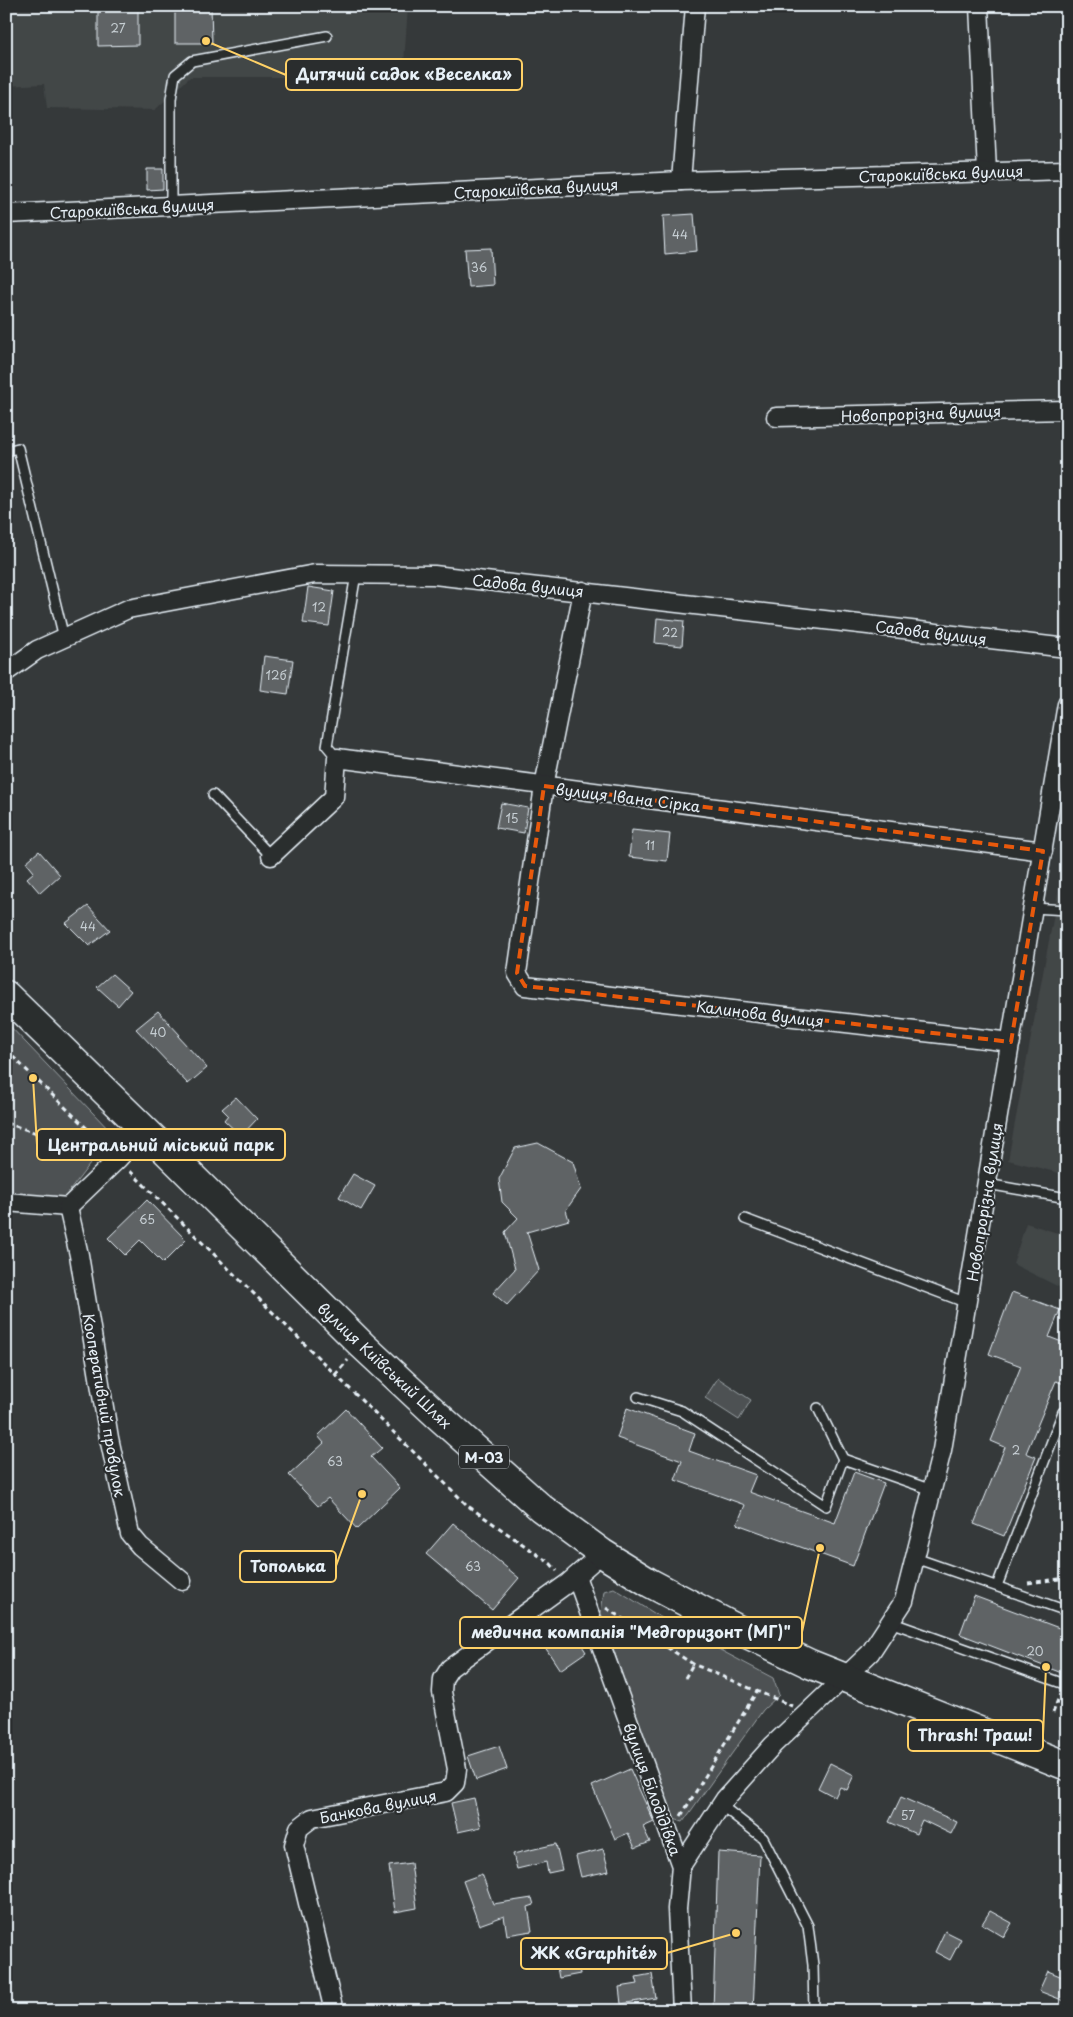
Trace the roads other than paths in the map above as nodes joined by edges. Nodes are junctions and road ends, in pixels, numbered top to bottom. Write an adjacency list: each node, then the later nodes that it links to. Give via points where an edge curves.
1 (695, 6): 6 (street)
2 (979, 6): 5 (street)
3 (327, 36): 7 (lane, via 192,61 175,75 171,99)
4 (1067, 170): 5 (street, Старокиївська вулиця)
5 (987, 172): 6 (street, Старокиївська вулиця)
6 (681, 181): 7 (street, Старокиївська вулиця)
7 (170, 206): 8 (street, Старокиївська вулиця)
8 (6, 214)
9 (1067, 410): 10 (street, Новопрорізна вулиця)
10 (776, 417)
11 (6, 450): 14 (lane, via 18,448)
12 (356, 574): 13 (street, Садова вулиця, via 434,575); 14 (street, Садова вулиця, via 315,574 128,608); 18 (lane, via 327,746)
13 (583, 591): 15 (street, Садова вулиця); 19 (street)
14 (64, 638): 16 (street, Садова вулиця, via 37,650)
15 (1067, 648)
16 (6, 672)
17 (1067, 704): 21 (street, Новопрорізна вулиця)
18 (337, 758): 19 (street, вулиця Івана Сірка); 22 (street, via 334,797)
19 (544, 786): 21 (street, вулиця Івана Сірка); 26 (street, Калинова вулиця, via 517,973 525,986)
20 (213, 795): 22 (lane)
21 (1042, 851): 23 (street, Новопрорізна вулиця)
22 (271, 856)
23 (1033, 908): 24 (lane); 26 (street, Новопрорізна вулиця)
24 (1067, 910)
25 (6, 995): 27 (highway, вулиця Київський Шлях / М-03)
26 (1010, 1042): 28 (street, Новопрорізна вулиця)
27 (150, 1135): 31 (street, via 138,1137); 39 (highway, вулиця Київський Шлях / М-03, via 436,1414 542,1508)
28 (987, 1184): 29 (lane); 33 (street, Новопрорізна вулиця)
29 (1067, 1198)
30 (6, 1202): 31 (street)
31 (68, 1207): 41 (street, Кооперативний провулок, via 109,1438 130,1534)
32 (745, 1218): 33 (lane)
33 (967, 1303): 38 (street, Новопрорізна вулиця)
34 (638, 1397): 37 (lane, via 682,1411 826,1506)
35 (818, 1408): 37 (lane)
36 (1067, 1414): 43 (lane, via 1062,1412)
37 (843, 1459): 38 (lane)
38 (932, 1490): 40 (street, Новопрорізна вулиця)
39 (602, 1554): 42 (street, Банкова вулиця); 46 (highway, вулиця Київський Шлях / М-03, via 650,1584 743,1632)
40 (915, 1558): 43 (lane); 45 (street, Новопрорізна вулиця, via 904,1601)
41 (182, 1581)
42 (575, 1584): 50 (street, вулиця Білодідівка); 51 (street, Банкова вулиця, via 450,1668 443,1679 442,1692 457,1769 455,1783 446,1792 312,1818 299,1828 294,1845)
43 (997, 1586): 44 (lane)
44 (1067, 1611)
45 (890, 1622): 46 (street, Новопрорізна вулиця, via 870,1653); 47 (lane)
46 (844, 1677): 48 (highway, вулиця Київський Шлях / М-03); 49 (street, Новопрорізна вулиця, via 773,1744)
47 (1066, 1685)
48 (1067, 1766)
49 (721, 1805): 50 (street, Новопрорізна вулиця); 53 (lane, via 763,1838 808,1926)
50 (681, 1866): 52 (street, вулиця Білодідівка, via 677,1909)
51 (334, 2011)
52 (682, 2011)
53 (814, 2011)

